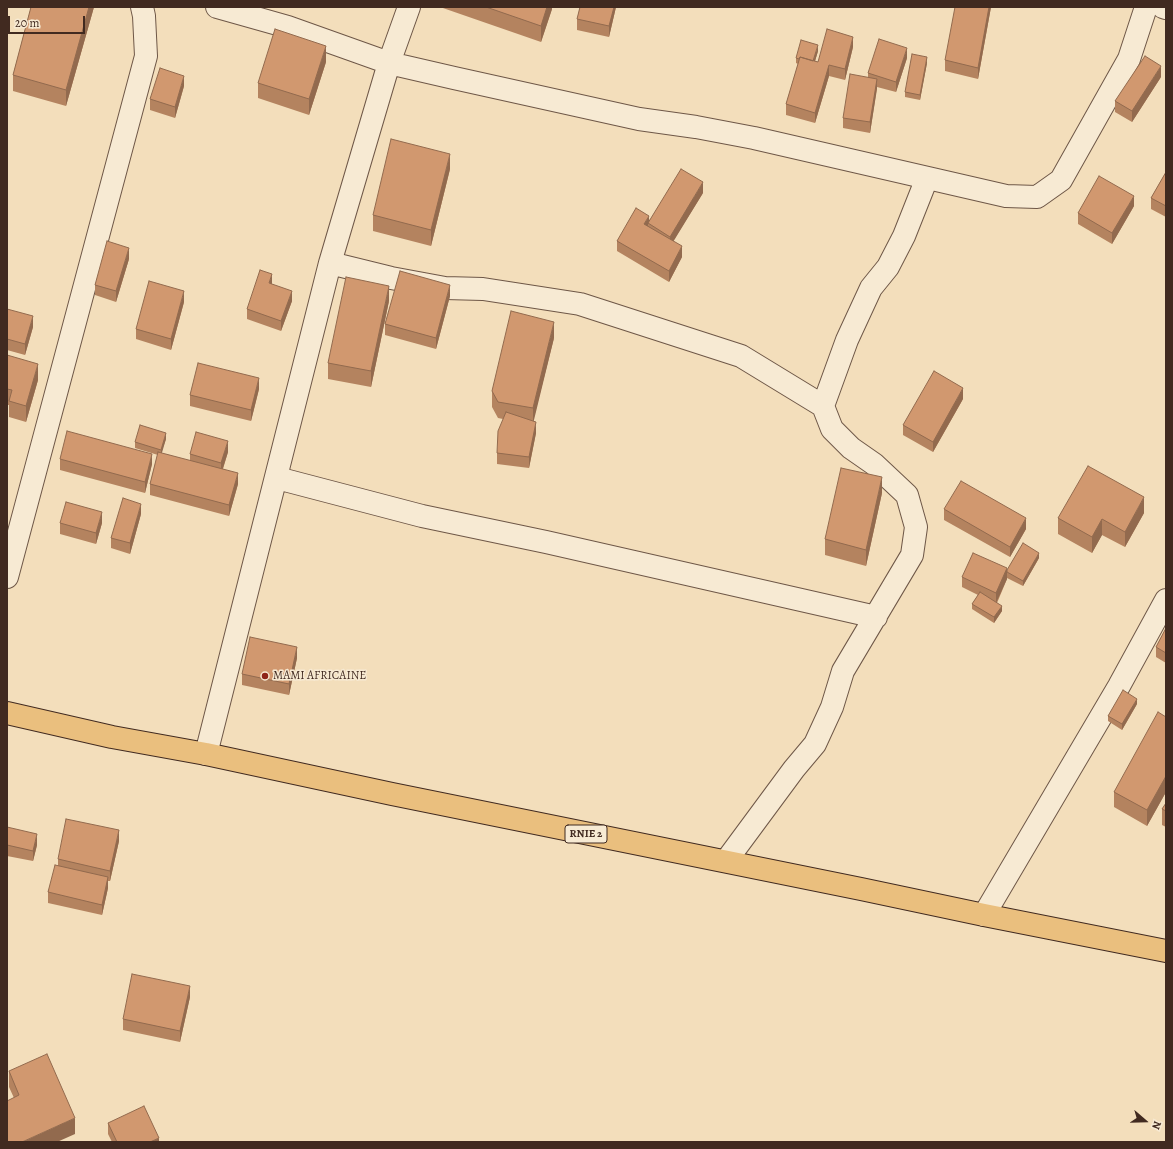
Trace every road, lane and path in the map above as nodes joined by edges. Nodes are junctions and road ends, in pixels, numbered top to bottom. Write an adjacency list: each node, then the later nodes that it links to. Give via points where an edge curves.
1 (142, 7): 12 (street, via 146,56)
2 (217, 7): 7 (street, via 288,27)
3 (409, 7): 7 (street)
4 (1146, 7): 8 (street, via 1128,59 1060,180 1037,197 1021,197)
5 (1162, 7): 6 (street)
6 (1166, 8)
7 (389, 63): 8 (street, via 631,117 754,138); 9 (street)
8 (927, 178): 10 (street, via 888,267 871,288 847,340)
9 (330, 263): 10 (street, via 445,288 483,289 580,304 741,356); 11 (street)
10 (823, 406): 14 (street, via 832,429 907,495 916,527 912,555)
11 (277, 478): 14 (street, via 422,516); 16 (street)
12 (7, 577)
13 (1166, 600): 18 (street, via 1119,686)
14 (876, 617): 17 (street, via 843,671 832,707 815,744)
15 (7, 713): 16 (main road, RNIE 2, via 112,737)
16 (206, 754): 17 (main road, RNIE 2)
17 (726, 862): 18 (main road, RNIE 2)
18 (984, 915): 19 (main road, RNIE 2)
19 (1166, 951)

